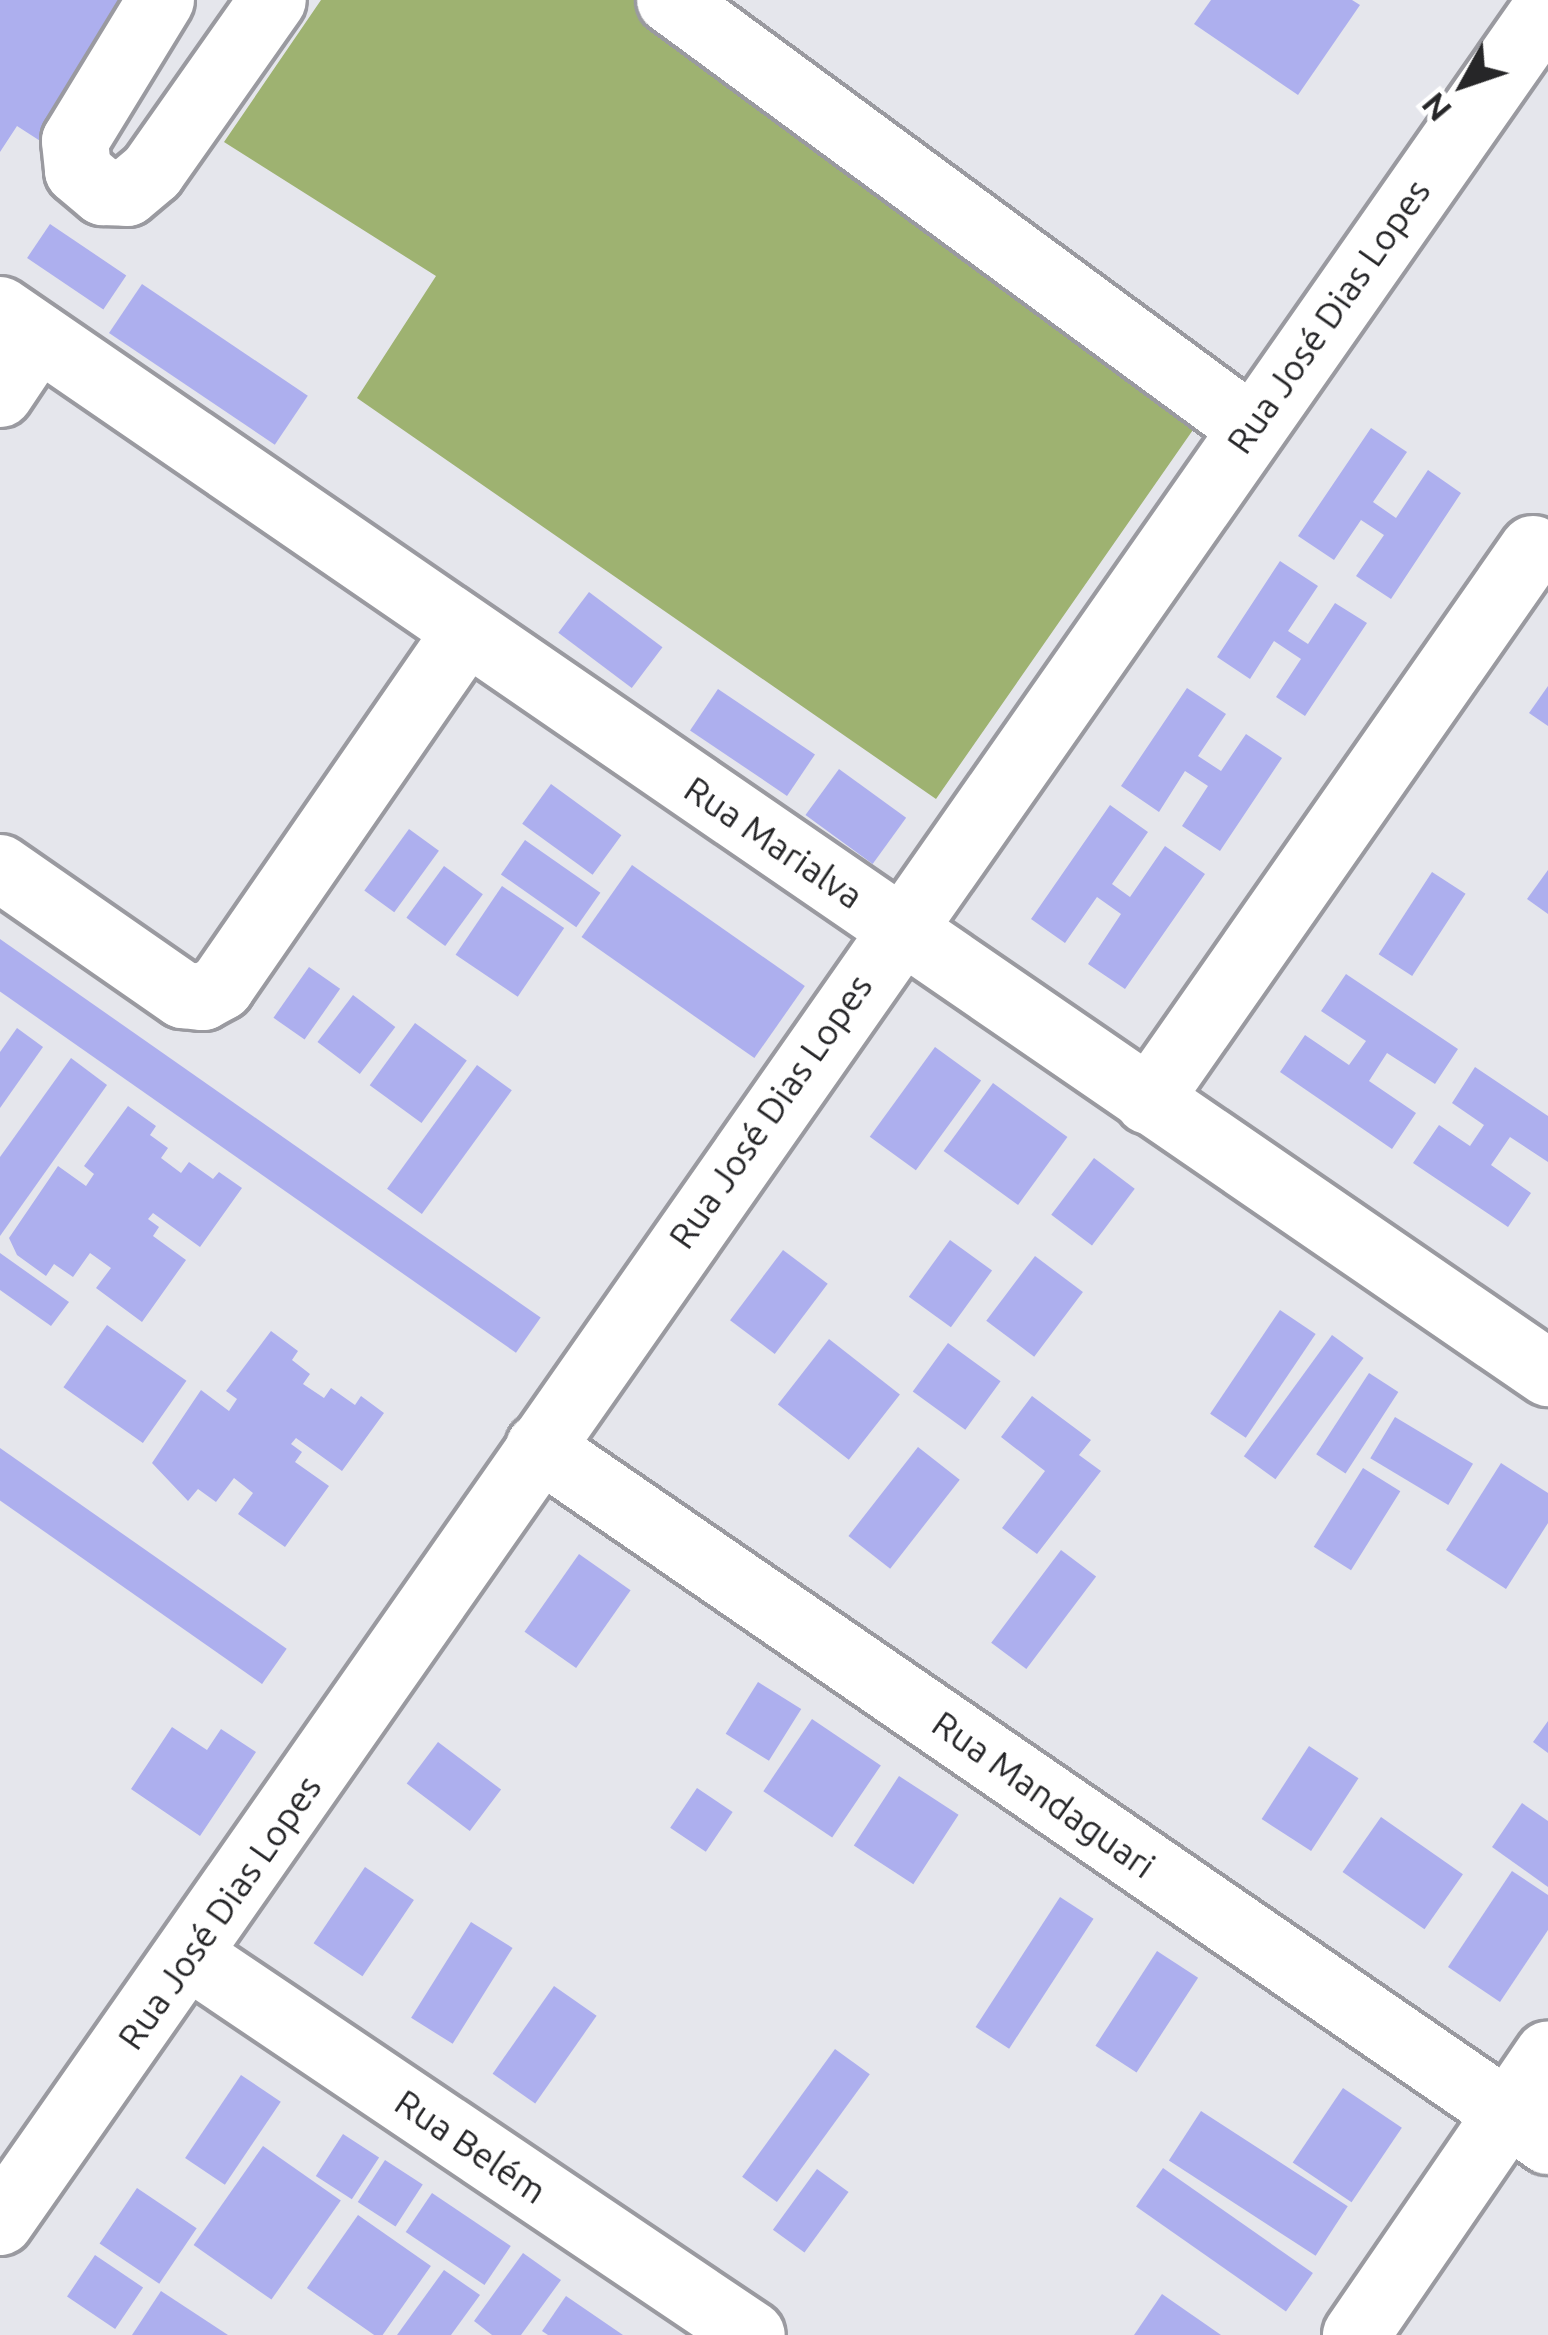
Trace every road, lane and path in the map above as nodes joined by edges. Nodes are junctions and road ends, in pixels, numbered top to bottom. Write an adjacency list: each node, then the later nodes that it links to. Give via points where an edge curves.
1 (161, 0): 2 (street, via 75,141 78,171 103,192 127,193 152,172)
2 (273, 0)
3 (670, 0): 7 (street)
4 (1548, 6): 7 (street, Rua José Dias Lopes)
5 (19, 324): 6 (street); 9 (street, Rua Marialva)
6 (0, 394)
7 (1250, 427): 11 (street, Rua José Dias Lopes)
8 (1533, 549): 12 (street)
9 (466, 632): 10 (street, via 221,987 203,997 183,994); 11 (street, Rua Marialva)
10 (0, 868)
11 (898, 927): 12 (street, Rua Marialva); 14 (street, Rua José Dias Lopes)
12 (1148, 1101): 13 (street, Rua Marialva)
13 (1540, 1350)
14 (539, 1447): 15 (street, Rua José Dias Lopes); 17 (street, Rua Mandaguari)
15 (190, 1957): 18 (street, Rua José Dias Lopes); 19 (street, Rua Belém)
16 (1548, 2055): 17 (street)
17 (1528, 2128): 20 (street)
18 (0, 2222)
19 (752, 2335)
20 (1356, 2335)

